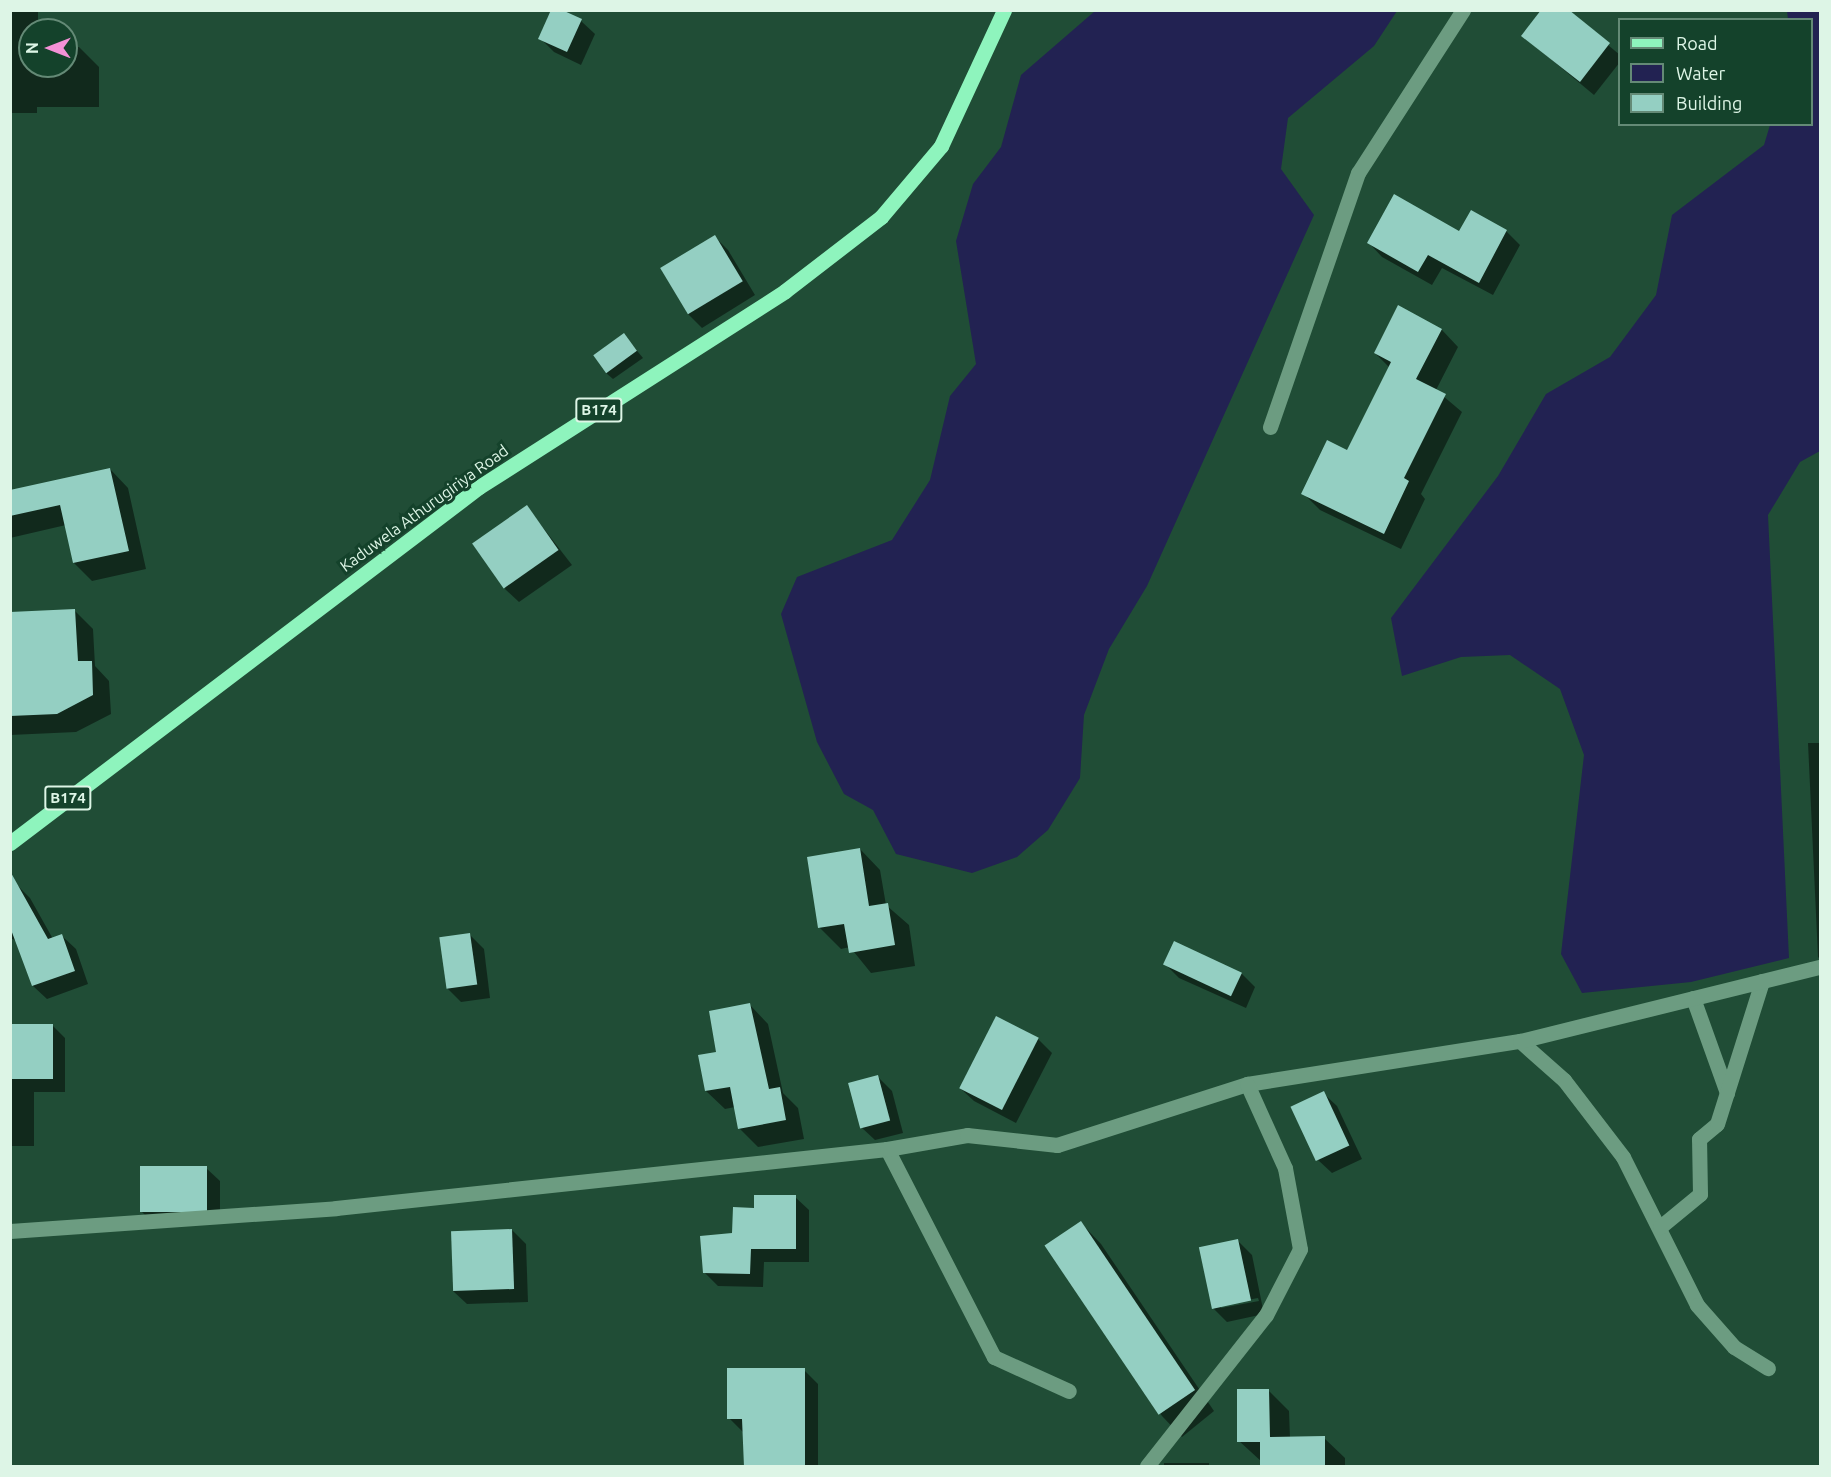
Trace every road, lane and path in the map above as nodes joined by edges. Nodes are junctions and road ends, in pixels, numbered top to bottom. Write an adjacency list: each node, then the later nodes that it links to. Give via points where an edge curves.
1 (1004, 10): 4 (main road, Kaduwela Athurugiriya Road / B174, via 941,146 881,217 785,291 479,487)
2 (1463, 10): 3 (street, via 1358,173)
3 (1270, 427)
4 (10, 843)
5 (1821, 967): 6 (street)
6 (1762, 981): 7 (street); 10 (street)
7 (1693, 998): 8 (street); 10 (street)
8 (1520, 1041): 9 (street); 12 (street, via 1564,1080 1623,1157)
9 (1247, 1084): 11 (street, via 1057,1145 967,1135); 16 (street, via 1285,1168 1300,1249 1266,1316)
10 (1727, 1093): 12 (street, via 1717,1124 1700,1139 1700,1194)
11 (887, 1149): 13 (street, via 336,1208); 15 (street, via 994,1357)
12 (1660, 1227): 14 (street, via 1697,1305 1734,1347)
13 (10, 1231)
14 (1768, 1368)
15 (1069, 1391)
16 (1147, 1467)

